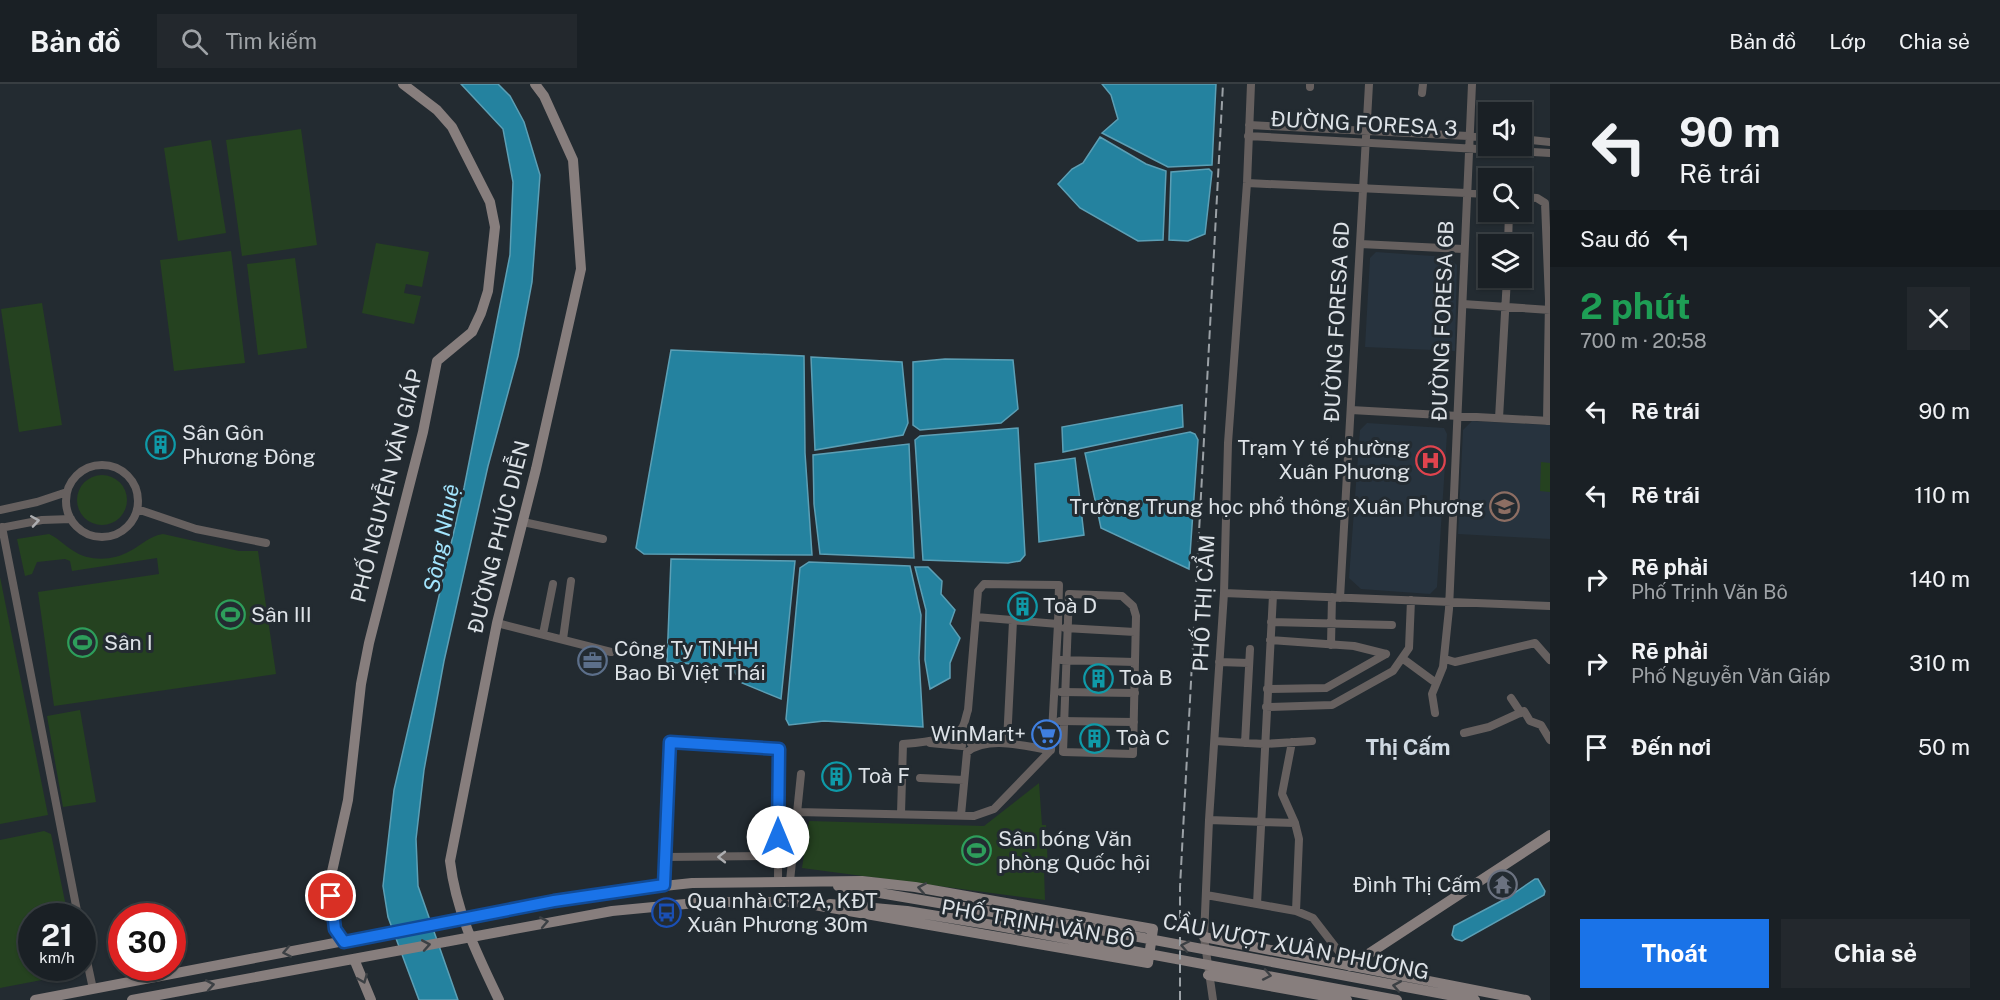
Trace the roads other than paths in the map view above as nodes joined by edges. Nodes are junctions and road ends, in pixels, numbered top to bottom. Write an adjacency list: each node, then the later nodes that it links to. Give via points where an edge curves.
1 (403, 84): 121 (main road, PHỐ NGUYỄN VĂN GIÁP, via 437,110 452,128 490,202 495,227 488,291 481,313 472,332 437,361 423,432 369,643 348,800 331,876 332,916)
2 (535, 84): 35 (main road, ĐƯỜNG PHÚC DIỄN, via 573,160 581,270)
3 (1251, 84): 6 (street, PHỐ THỊ CẨM)
4 (1369, 84): 7 (street, ĐƯỜNG FORESA 6D)
5 (1472, 84): 9 (street, ĐƯỜNG FORESA 6B)
6 (1249, 125): 7 (street, ĐƯỜNG FORESA 3); 8 (street, PHỐ THỊ CẨM)
7 (1366, 130): 9 (street, ĐƯỜNG FORESA 3); 12 (street, ĐƯỜNG FORESA 6D)
8 (1248, 136): 12 (street, ĐƯỜNG FORESA 3); 16 (street, PHỐ THỊ CẨM)
9 (1468, 136): 10 (street, ĐƯỜNG FORESA 3); 14 (street, ĐƯỜNG FORESA 6B)
10 (1478, 136)
11 (1532, 140): 13 (street)
12 (1366, 142): 14 (street, ĐƯỜNG FORESA 3); 17 (street, ĐƯỜNG FORESA 6D)
13 (1550, 142)
14 (1468, 147): 15 (street, ĐƯỜNG FORESA 3); 18 (street, ĐƯỜNG FORESA 6B)
15 (1550, 153)
16 (1247, 183): 17 (street); 41 (street, PHỐ THỊ CẨM, via 1228,443)
17 (1362, 188): 18 (street); 21 (street, ĐƯỜNG FORESA 6D)
18 (1465, 193): 19 (street); 22 (street, ĐƯỜNG FORESA 6B)
19 (1478, 194)
20 (1532, 198): 26 (street, via 1545,203)
21 (1360, 244): 22 (street); 27 (street, ĐƯỜNG FORESA 6D)
22 (1463, 249): 24 (street, ĐƯỜNG FORESA 6B)
23 (1506, 288): 25 (street)
24 (1463, 304): 25 (street); 28 (street, ĐƯỜNG FORESA 6B)
25 (1505, 307): 26 (street); 29 (street)
26 (1549, 310): 30 (street)
27 (1351, 410): 28 (street); 43 (street, ĐƯỜNG FORESA 6D)
28 (1458, 416): 29 (street); 45 (street, ĐƯỜNG FORESA 6B)
29 (1499, 418): 30 (street)
30 (1548, 421)
31 (67, 492): 32 (street, via 84,470 105,465 133,482); 33 (street); 34 (street)
32 (137, 509): 34 (street, via 128,525 113,535 89,534); 38 (street, via 196,529)
33 (0, 510)
34 (71, 519): 36 (street, one-way to 34)
35 (523, 522): 37 (street); 50 (main road, ĐƯỜNG PHÚC DIỄN)
36 (1, 527): 114 (street)
37 (603, 539)
38 (266, 543)
39 (571, 581): 57 (street)
40 (553, 584): 56 (street)
41 (1224, 593): 42 (street); 67 (street, PHỐ THỊ CẨM)
42 (1273, 595): 43 (street); 49 (street)
43 (1336, 597): 44 (street); 51 (street, ĐƯỜNG FORESA 6D)
44 (1411, 600): 45 (street); 62 (street, via 1409,648)
45 (1449, 602): 46 (street); 69 (street, ĐƯỜNG FORESA 6B)
46 (1550, 606)
47 (976, 617): 48 (street); 52 (street, via 978,591 984,584 1059,585); 82 (street, via 968,710)
48 (1013, 621): 52 (street); 89 (street)
49 (1271, 622): 51 (street); 58 (street)
50 (497, 623): 56 (street); 118 (main road, ĐƯỜNG PHÚC DIỄN, via 450,861)
51 (1331, 623): 53 (street); 59 (street, ĐƯỜNG FORESA 6D)
52 (1058, 625): 54 (street); 63 (street)
53 (1392, 625)
54 (1068, 628): 55 (street); 55 (street, via 1069,594 1122,596 1133,606); 64 (street)
55 (1135, 632): 66 (street)
56 (543, 634): 57 (street)
57 (563, 639): 61 (street)
58 (1270, 640): 59 (street); 71 (street)
59 (1331, 645): 71 (street, via 1386,654 1326,688)
60 (1250, 649): 68 (street)
61 (611, 652)
62 (1401, 658): 70 (street); 76 (street, via 1392,670 1332,705)
63 (1056, 660): 64 (street); 72 (street)
64 (1066, 660): 66 (street); 73 (street)
65 (1550, 660): 69 (street, via 1535,644)
66 (1135, 662): 74 (street)
67 (1220, 663): 68 (street); 86 (street, PHỐ THỊ CẨM)
68 (1249, 663): 91 (street)
69 (1444, 663): 70 (street, ĐƯỜNG FORESA 6B)
70 (1436, 683): 77 (street, via 1432,694)
71 (1267, 689): 76 (street)
72 (1054, 691): 73 (street); 79 (street)
73 (1065, 692): 74 (street); 80 (street)
74 (1134, 693): 81 (street)
75 (1511, 698): 78 (street)
76 (1266, 707): 92 (street)
77 (1435, 713)
78 (1521, 713): 83 (street); 85 (street, via 1524,711 1530,721 1541,725)
79 (1053, 720): 80 (street); 94 (street)
80 (1064, 721): 81 (street); 81 (street, via 1063,752 1133,754)
81 (1134, 722)
82 (962, 728): 84 (street); 93 (street)
83 (1464, 733)
84 (951, 735): 88 (street); 93 (street)
85 (1550, 740)
86 (1215, 741): 91 (street); 101 (street, PHỐ THỊ CẨM)
87 (1312, 741): 90 (street)
88 (926, 742): 93 (street); 99 (street, via 903,744)
89 (1007, 742): 93 (street); 94 (street)
90 (1292, 742): 92 (street); 103 (street, via 1282,794)
91 (1245, 743): 92 (street)
92 (1264, 744): 102 (street)
93 (967, 748): 97 (street)
94 (1052, 750): 100 (street, via 994,809)
95 (801, 774): 98 (street)
96 (920, 778): 97 (street)
97 (964, 780): 100 (street)
98 (797, 812): 99 (street); 108 (street)
99 (901, 814): 100 (street)
100 (961, 816)
101 (1209, 820): 102 (street); 112 (street, PHỐ THỊ CẨM)
102 (1260, 821): 103 (street); 115 (street)
103 (1295, 823): 117 (street, via 1299,839)
104 (1550, 835): 124 (main road)
105 (778, 856): 106 (street, one-way to 106); 106 (street, via 779,749 670,742); 107 (street)
106 (665, 857): 110 (street)
107 (778, 881): 108 (main road, PHỐ TRỊNH VĂN BÔ); 110 (main road, PHỐ TRỊNH VĂN BÔ)
108 (790, 881): 109 (main road, PHỐ TRỊNH VĂN BÔ)
109 (814, 882): 111 (main road, PHỐ TRỊNH VĂN BÔ); 113 (main road, PHỐ TRỊNH VĂN BÔ, one-way to 109, via 1148,963 1153,928 915,887 862,881)
110 (664, 885): 118 (main road, PHỐ TRỊNH VĂN BÔ, via 565,899)
111 (861, 890): 135 (main road, CẦU VƯỢT XUÂN PHƯƠNG, one-way to 111)
112 (1206, 895): 115 (street); 119 (street, PHỐ THỊ CẨM)
113 (797, 902): 116 (main road, PHỐ TRỊNH VĂN BÔ); 120 (main road, PHỐ TRỊNH VĂN BÔ, one-way to 113, via 553,920 669,904)
114 (75, 903)
115 (1257, 904): 117 (street)
116 (858, 905): 134 (main road, CẦU VƯỢT XUÂN PHƯƠNG, one-way to 134, via 993,925)
117 (1296, 911): 124 (street, via 1314,918)
118 (463, 920): 120 (main road, ĐƯỜNG PHÚC DIỄN); 121 (main road, PHỐ TRỊNH VĂN BÔ)
119 (1204, 937): 123 (main road); 125 (street, PHỐ THỊ CẨM)
120 (463, 938): 122 (main road, PHỐ TRỊNH VĂN BÔ, one-way to 120); 131 (main road, ĐƯỜNG PHÚC DIỄN)
121 (344, 942): 126 (main road, PHỐ TRỊNH VĂN BÔ, one-way to 126)
122 (354, 959): 129 (main road, PHỐ TRỊNH VĂN BÔ, one-way to 122); 130 (main road, one-way to 130)
123 (1321, 960): 124 (main road); 127 (main road)
124 (1350, 966): 136 (main road)
125 (1208, 975): 127 (main road); 132 (street, PHỐ THỊ CẨM)
126 (94, 995): 128 (main road, PHỐ TRỊNH VĂN BÔ)
127 (1311, 997): 133 (main road)
128 (35, 1000)
129 (132, 1000)
130 (371, 1000)
131 (499, 1000)
132 (1213, 1000)
133 (1347, 1000)
134 (1397, 1000)
135 (1475, 1000)
136 (1526, 1000)

